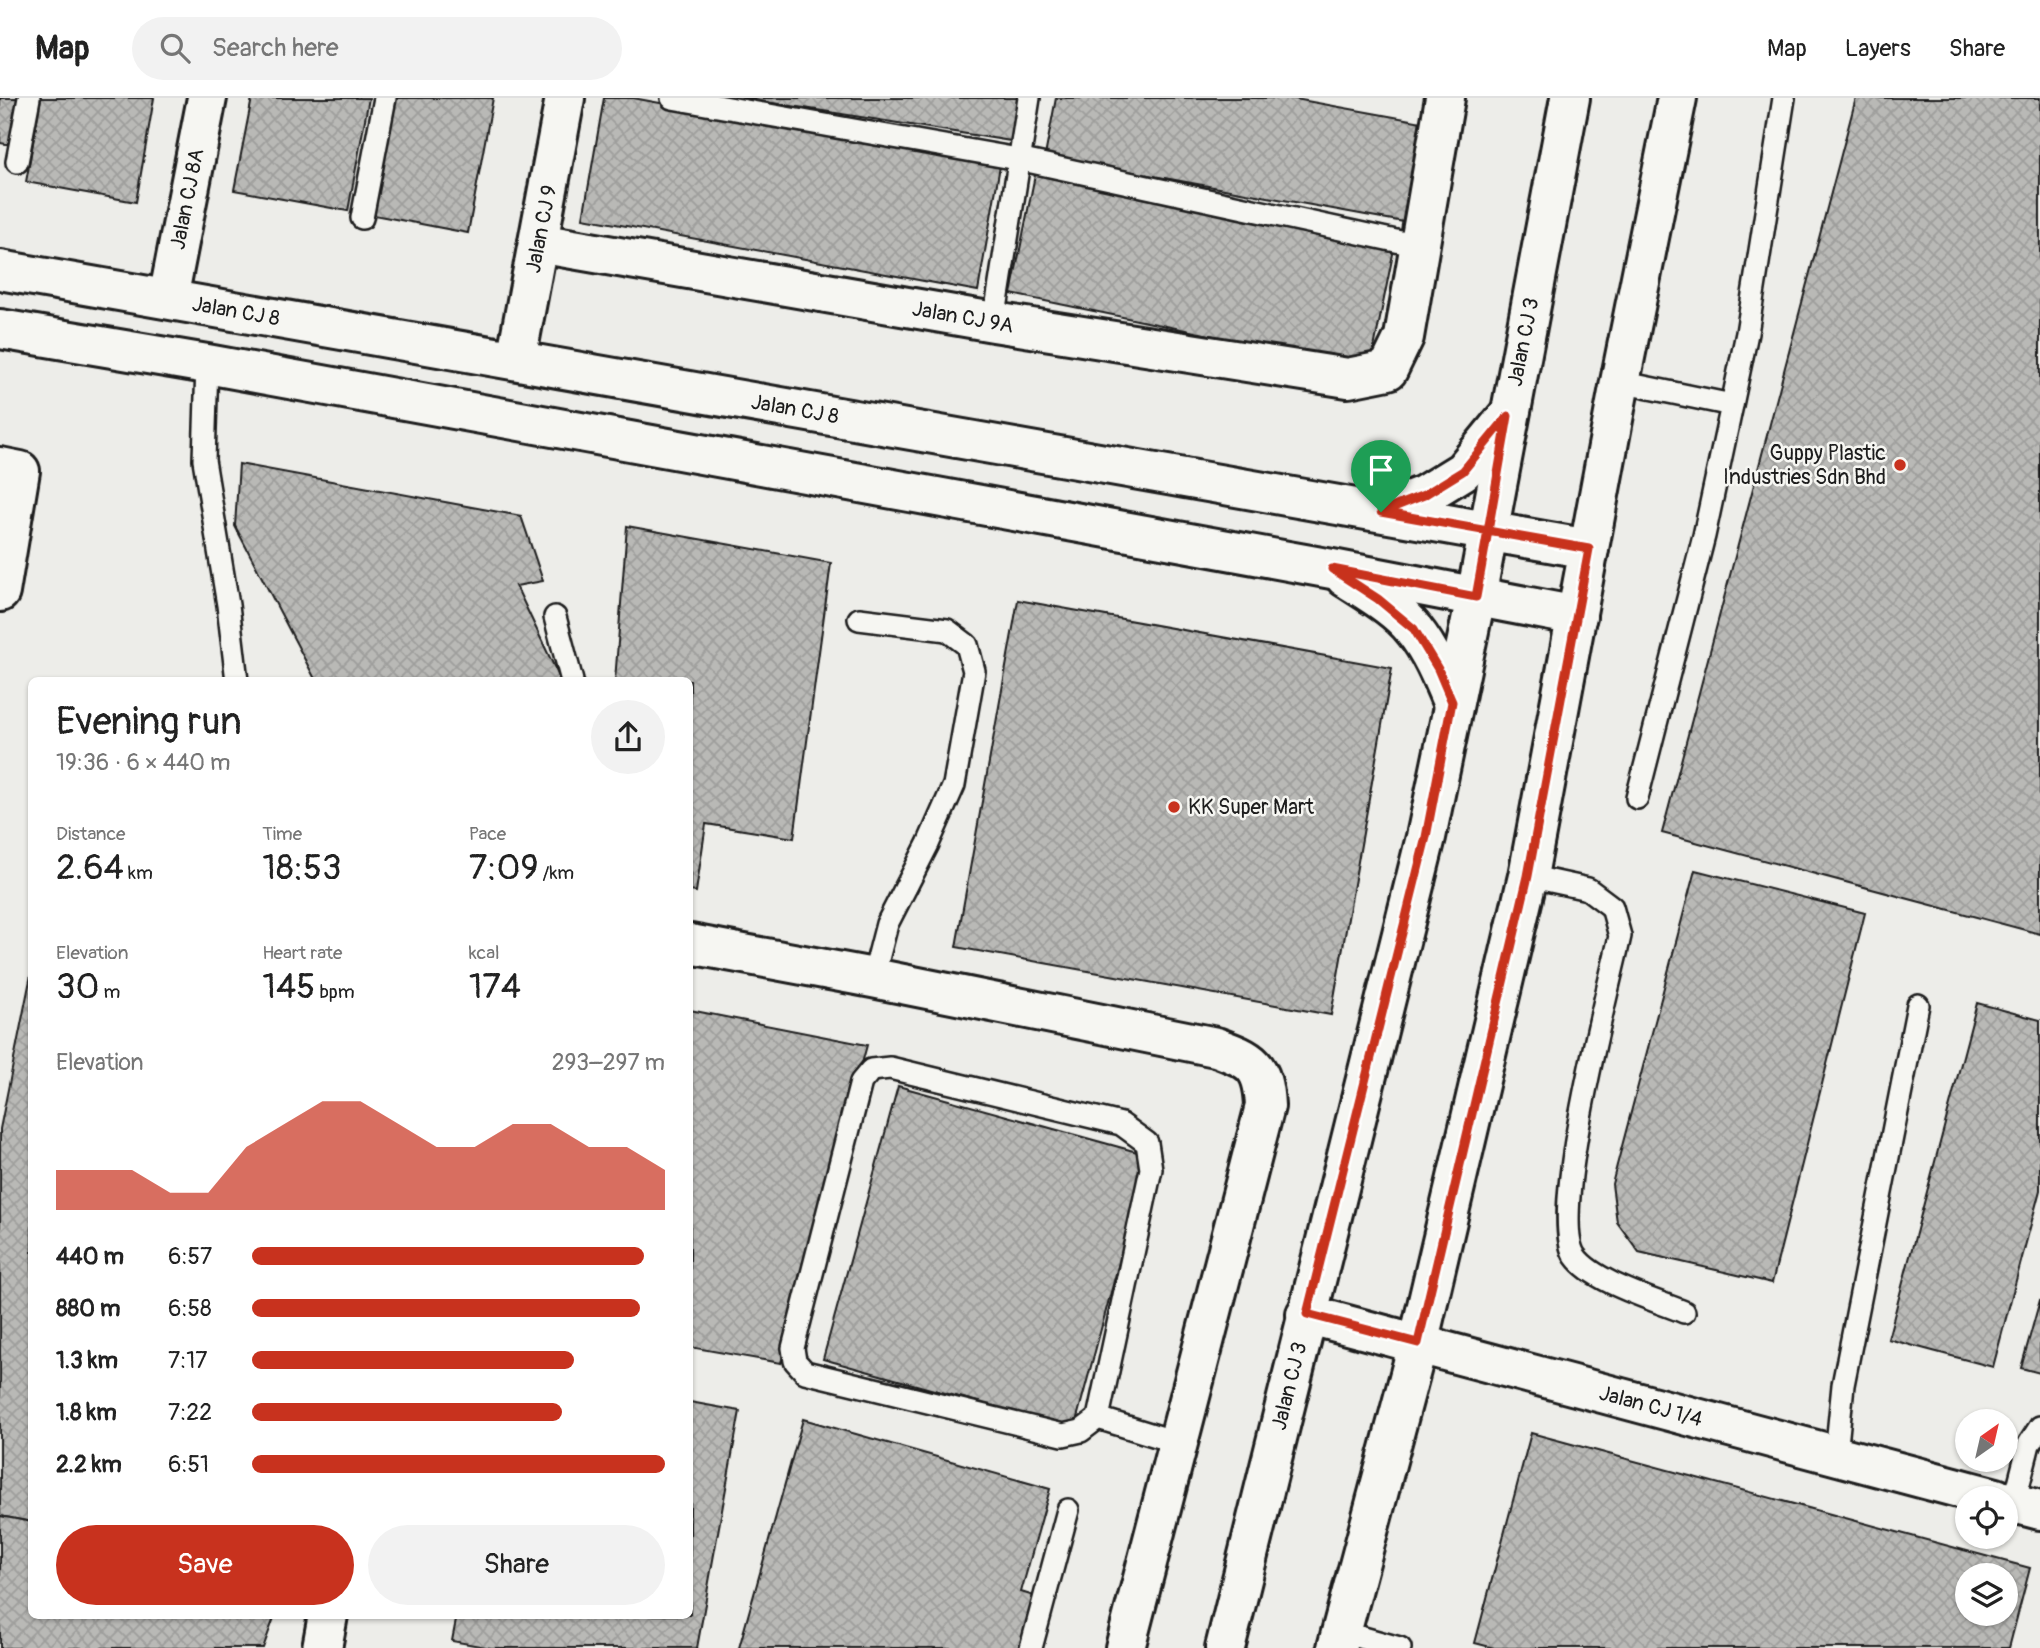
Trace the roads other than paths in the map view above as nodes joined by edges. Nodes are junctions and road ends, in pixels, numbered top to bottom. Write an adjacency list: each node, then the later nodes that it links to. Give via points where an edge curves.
1 (29, 98): 12 (lane)
2 (207, 98): 17 (street, Jalan CJ 8A)
3 (385, 98): 13 (lane)
4 (565, 98): 14 (street, Jalan CJ 9)
5 (672, 98): 11 (lane)
6 (1029, 98): 11 (lane)
7 (1445, 98): 15 (street)
8 (1570, 98): 24 (street, Jalan CJ 3)
9 (1677, 98): 22 (street)
10 (1784, 98): 23 (lane)
11 (1018, 159): 15 (lane); 18 (lane)
12 (18, 162)
13 (362, 218)
14 (538, 243): 18 (street, Jalan CJ 9A); 20 (street, Jalan CJ 9)
15 (1419, 246): 18 (street, Jalan CJ 9A, via 1404,337 1388,370 1348,378)
16 (0, 270): 17 (street, Jalan CJ 8)
17 (168, 299): 20 (street, Jalan CJ 8)
18 (994, 322)
19 (0, 329): 21 (street)
20 (516, 360): 26 (street, Jalan CJ 8)
21 (208, 364): 29 (street); 35 (lane, via 204,460)
22 (1620, 382): 23 (lane); 28 (street)
23 (1732, 405): 38 (lane, via 1704,536)
24 (1508, 416): 26 (street, via 1463,471 1424,495); 27 (street, Jalan CJ 3)
25 (10, 469): 30 (street)
26 (1381, 512): 27 (street, Jalan CJ 8)
27 (1488, 531): 28 (street, Jalan CJ 8); 31 (street, Jalan CJ 3)
28 (1589, 549): 32 (street)
29 (1332, 569): 31 (street); 37 (street, via 1414,629)
30 (0, 592)
31 (1476, 597): 32 (street); 37 (street, Jalan CJ 3)
32 (1577, 616): 39 (street)
33 (555, 617): 36 (lane)
34 (859, 619): 41 (lane, via 947,630 967,645 974,671 954,785 887,924)
35 (237, 677)
36 (571, 677)
37 (1452, 702): 44 (street, Jalan CJ 3, via 1426,837)
38 (1637, 798)
39 (1528, 876): 43 (lane, via 1588,889 1612,907 1620,936 1571,1160 1567,1227 1574,1256 1597,1276); 45 (street)
40 (693, 945): 41 (street)
41 (873, 978): 48 (street, via 1216,1047 1255,1066 1264,1083 1265,1106)
42 (1918, 1005): 49 (lane, via 1843,1385)
43 (1684, 1312)
44 (1307, 1314): 45 (street, Jalan CJ 1/4); 58 (street, Jalan CJ 3)
45 (1418, 1343): 49 (street, Jalan CJ 1/4); 54 (street)
46 (1098, 1418): 46 (lane, via 1081,1431 1063,1435 805,1372 796,1361 793,1348 861,1082 872,1070 890,1068 1121,1124 1147,1143 1152,1169); 48 (lane)
47 (2040, 1427): 51 (lane, via 2029,1444)
48 (1176, 1442): 57 (street)
49 (1836, 1455): 50 (street, Jalan CJ 1/4)
50 (1955, 1487)
51 (2018, 1487)
52 (1069, 1510): 56 (lane)
53 (327, 1619): 55 (street)
54 (1339, 1640): 59 (lane)
55 (322, 1648)
56 (1031, 1648)
57 (1125, 1648)
58 (1225, 1648)
59 (1399, 1648)

